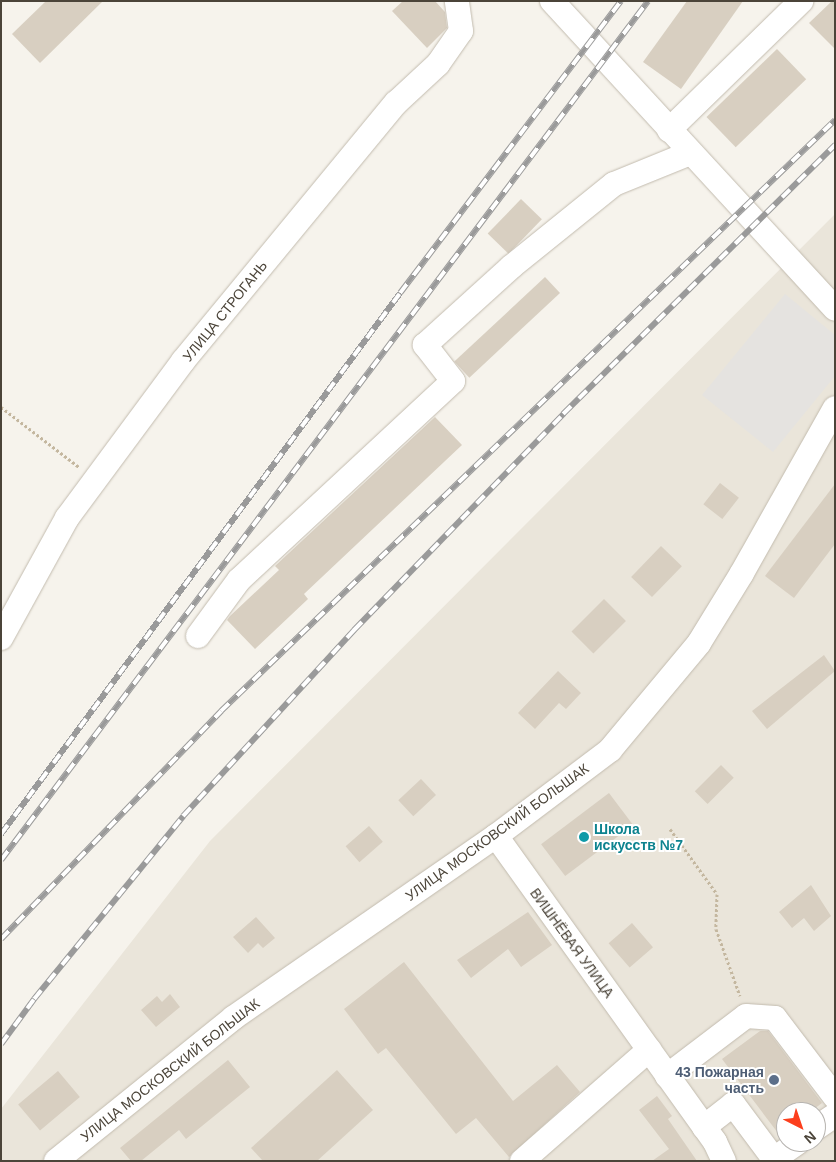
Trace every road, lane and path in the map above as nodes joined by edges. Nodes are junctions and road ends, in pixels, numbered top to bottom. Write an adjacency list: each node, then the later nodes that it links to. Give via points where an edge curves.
1 (457, 1): 9 (street, УЛИЦА СТРОГАНЬ, via 461,31 438,64 396,103 208,331)
2 (552, 1): 4 (street)
3 (801, 1): 4 (street)
4 (670, 130): 5 (street)
5 (690, 153): 6 (street); 10 (street, via 614,184 511,267 425,344 453,381 239,580)
6 (835, 309)
7 (1, 407): 9 (path)
8 (835, 408): 13 (street, УЛИЦА МОСКОВСКИЙ БОЛЬШАК, via 742,573 685,663 610,750)
9 (95, 480): 11 (street, УЛИЦА СТРОГАНЬ, via 67,518)
10 (198, 636)
11 (1, 638)
12 (670, 829): 14 (path, via 717,894 716,929)
13 (496, 836): 15 (street, ВИШНЁВАЯ УЛИЦА); 20 (street, УЛИЦА МОСКОВСКИЙ БОЛЬШАК, via 233,1018)
14 (746, 1016): 16 (street); 17 (street, via 775,1018)
15 (649, 1050): 16 (street, ВИШНЁВАЯ УЛИЦА); 21 (street)
16 (667, 1076): 18 (street, ВИШНЁВАЯ УЛИЦА)
17 (835, 1096)
18 (704, 1127): 19 (street, via 733,1104 774,1159); 22 (street, ВИШНЁВАЯ УЛИЦА)
19 (784, 1152)
20 (56, 1161)
21 (522, 1161)
22 (724, 1161)

